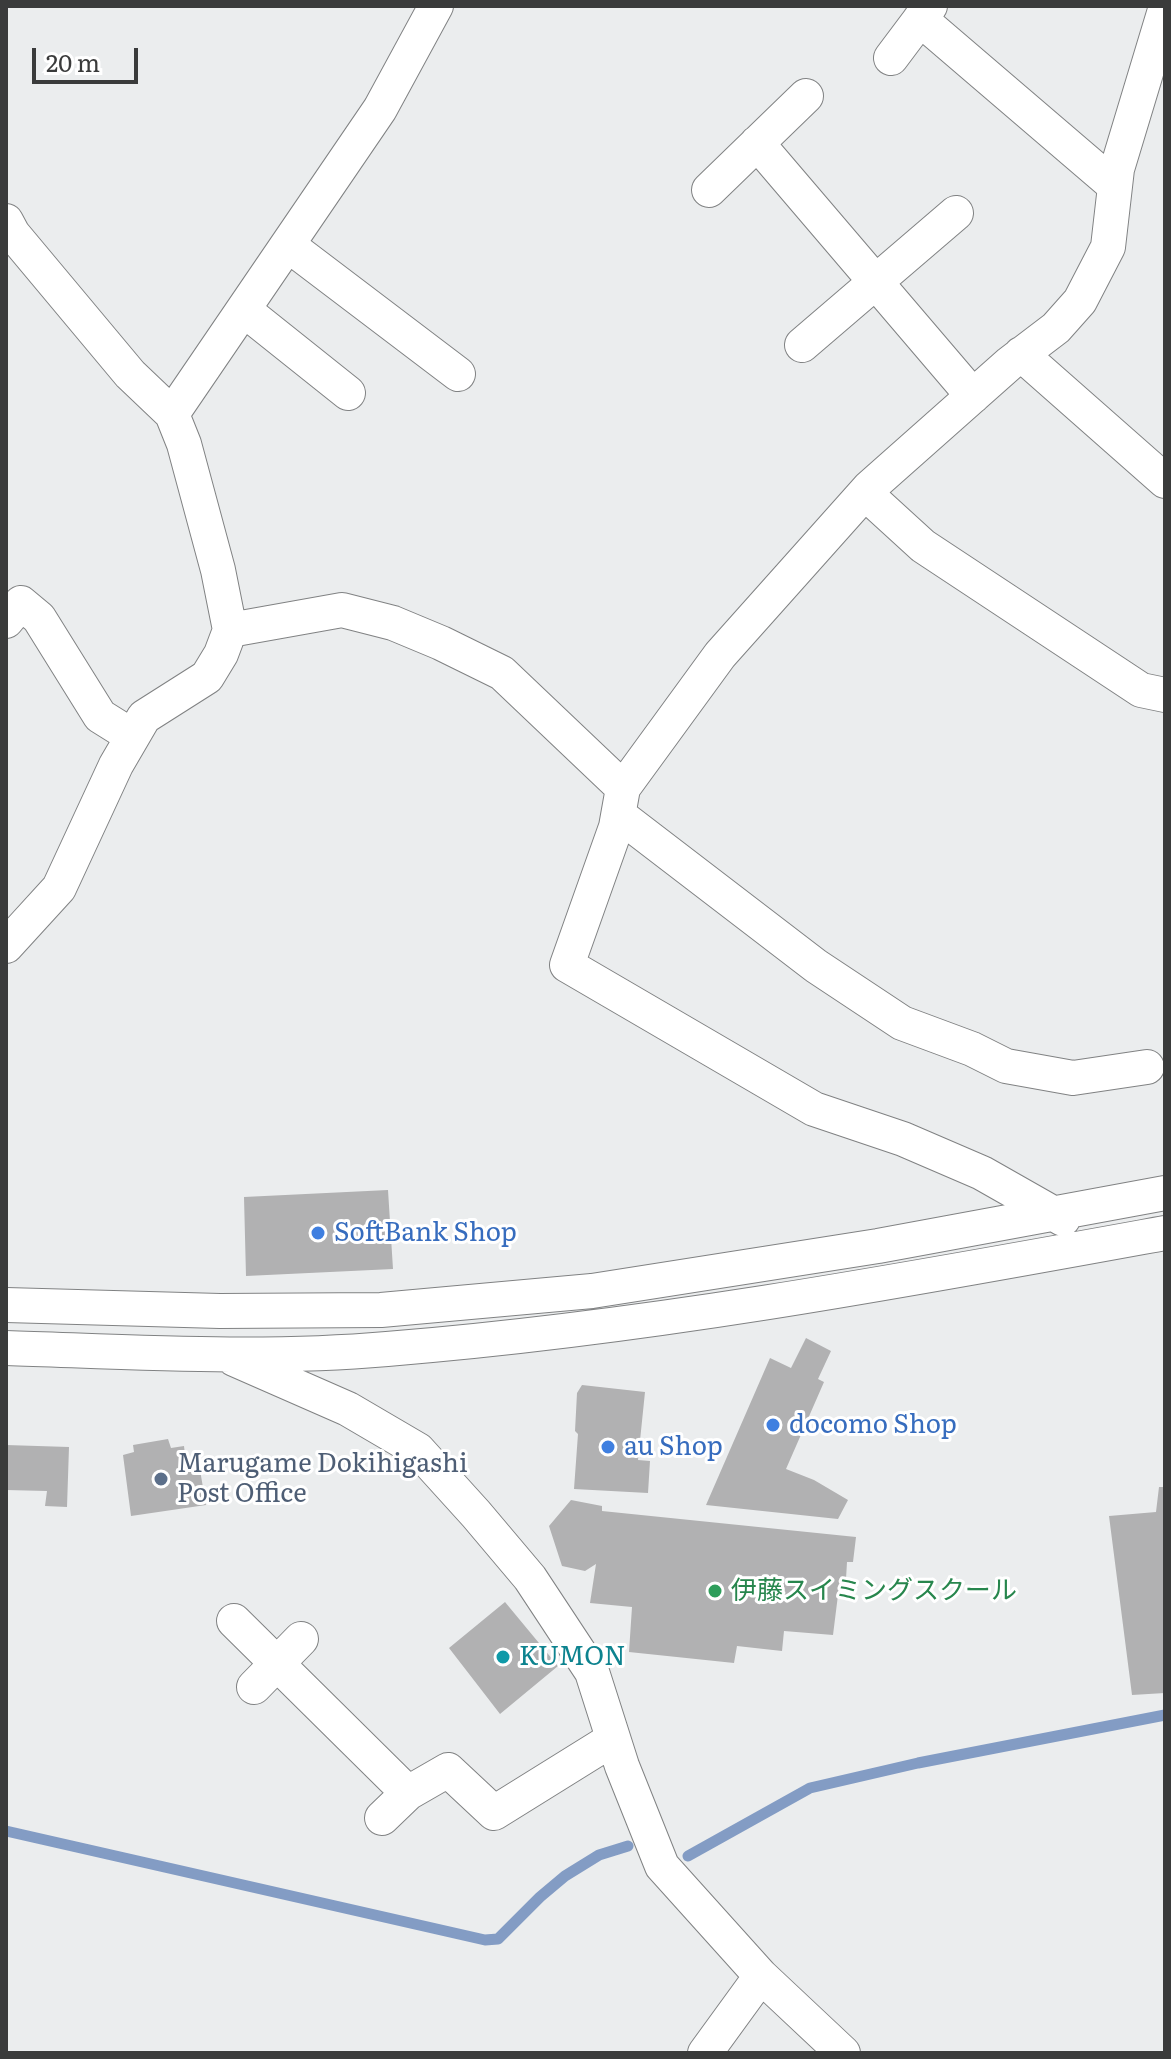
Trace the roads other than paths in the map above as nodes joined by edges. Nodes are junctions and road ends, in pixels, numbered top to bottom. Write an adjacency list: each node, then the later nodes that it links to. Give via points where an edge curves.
1 (436, 6): 11 (street, via 380,109)
2 (1165, 10): 7 (street)
3 (925, 13): 4 (street); 7 (street)
4 (891, 58)
5 (806, 96): 6 (street)
6 (757, 143): 8 (street); 12 (street)
7 (1115, 186): 15 (street, via 1108,247 1080,301 1056,328)
8 (709, 190)
9 (956, 213): 12 (street)
10 (6, 221): 19 (street, via 130,374)
11 (288, 245): 13 (street); 16 (street)
12 (876, 281): 14 (street); 18 (street)
13 (244, 310): 17 (street); 19 (street)
14 (802, 345)
15 (1021, 354): 18 (street); 20 (street)
16 (458, 374)
17 (348, 393)
18 (973, 396): 21 (street)
19 (172, 414): 23 (street, via 192,472)
20 (1165, 481)
21 (865, 493): 24 (street, via 923,546 1141,690); 26 (street, via 720,655)
22 (6, 621): 25 (street, via 21,603 39,618 100,716)
23 (230, 630): 25 (street, via 207,677 144,717); 26 (street, via 342,610 405,628 502,673)
24 (1165, 695)
25 (132, 736): 27 (street, via 59,888)
26 (621, 802): 28 (street, via 816,966 902,1023 1006,1066 1073,1078); 30 (street, via 567,965 814,1109 903,1139)
27 (6, 946)
28 (1159, 1069)
29 (1165, 1193): 30 (street)
30 (1054, 1214): 32 (street); 34 (street, via 592,1291 381,1310)
31 (1165, 1233): 32 (street)
32 (1108, 1244): 36 (street, via 599,1327 385,1350)
33 (6, 1305): 34 (street)
34 (225, 1311): 36 (street)
35 (6, 1348): 36 (street)
36 (225, 1355): 40 (street, via 348,1409 418,1450 539,1592 592,1672)
37 (234, 1621): 39 (street)
38 (301, 1639): 39 (street)
39 (266, 1675): 41 (street)
40 (613, 1739): 41 (street, via 494,1813 448,1770); 43 (street, via 662,1866)
41 (408, 1793): 42 (street)
42 (382, 1818)
43 (761, 1976): 44 (street); 45 (street)
44 (705, 2053)
45 (843, 2053)

